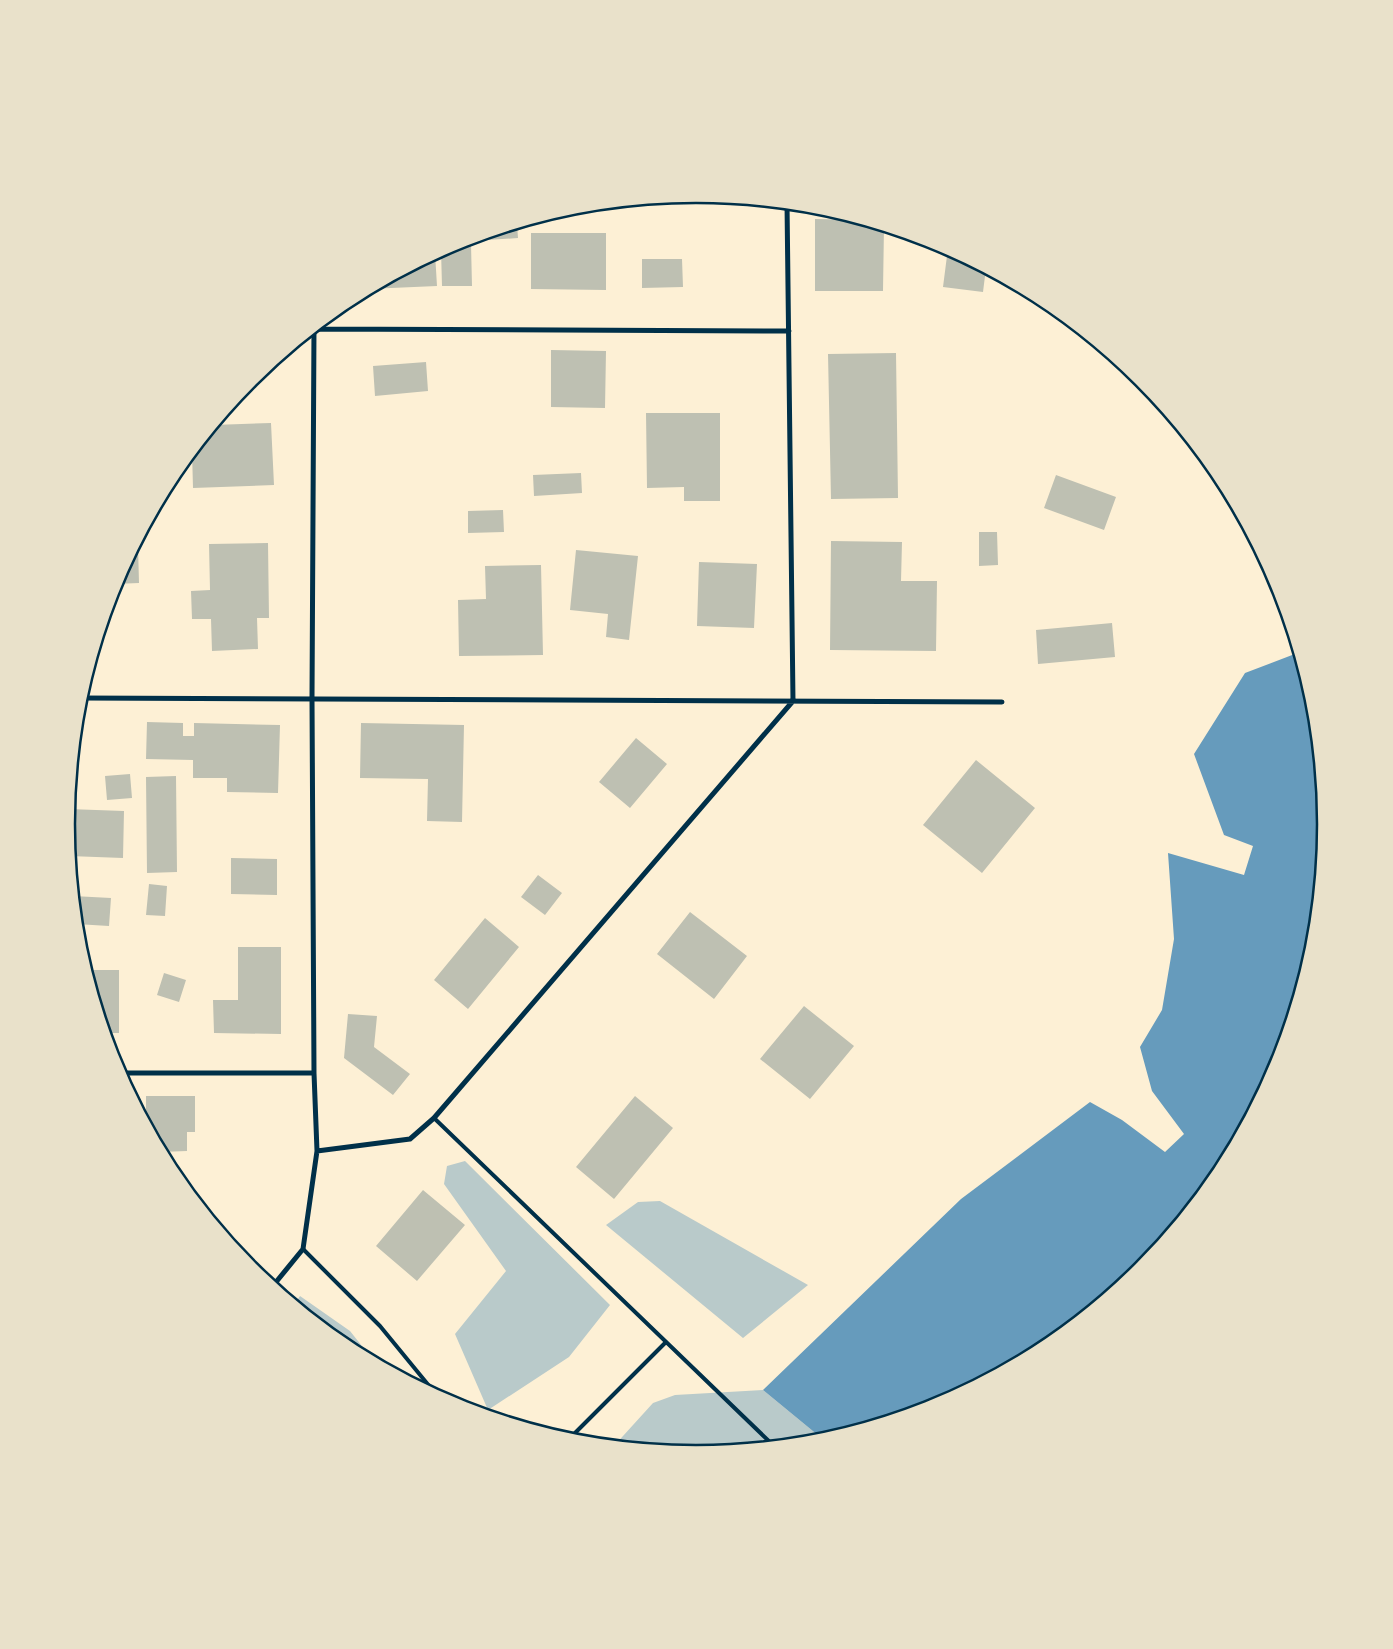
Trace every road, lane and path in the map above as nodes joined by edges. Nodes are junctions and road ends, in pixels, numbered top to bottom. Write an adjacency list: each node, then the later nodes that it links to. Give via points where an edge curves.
1 (787, 210): 3 (street)
2 (322, 328): 3 (street)
3 (789, 331): 7 (street)
4 (313, 335): 6 (street)
5 (88, 698): 6 (street)
6 (312, 698): 7 (street); 10 (street)
7 (793, 701): 8 (street); 11 (street)
8 (1002, 702)
9 (127, 1073): 10 (street)
10 (314, 1073): 12 (street)
11 (434, 1118): 12 (street, via 410,1139); 15 (lane)
12 (317, 1151): 13 (street)
13 (303, 1249): 14 (street); 16 (lane, via 380,1326)
14 (276, 1282)
15 (666, 1342): 17 (lane); 18 (lane)
16 (428, 1385)
17 (574, 1434)
18 (770, 1442)

